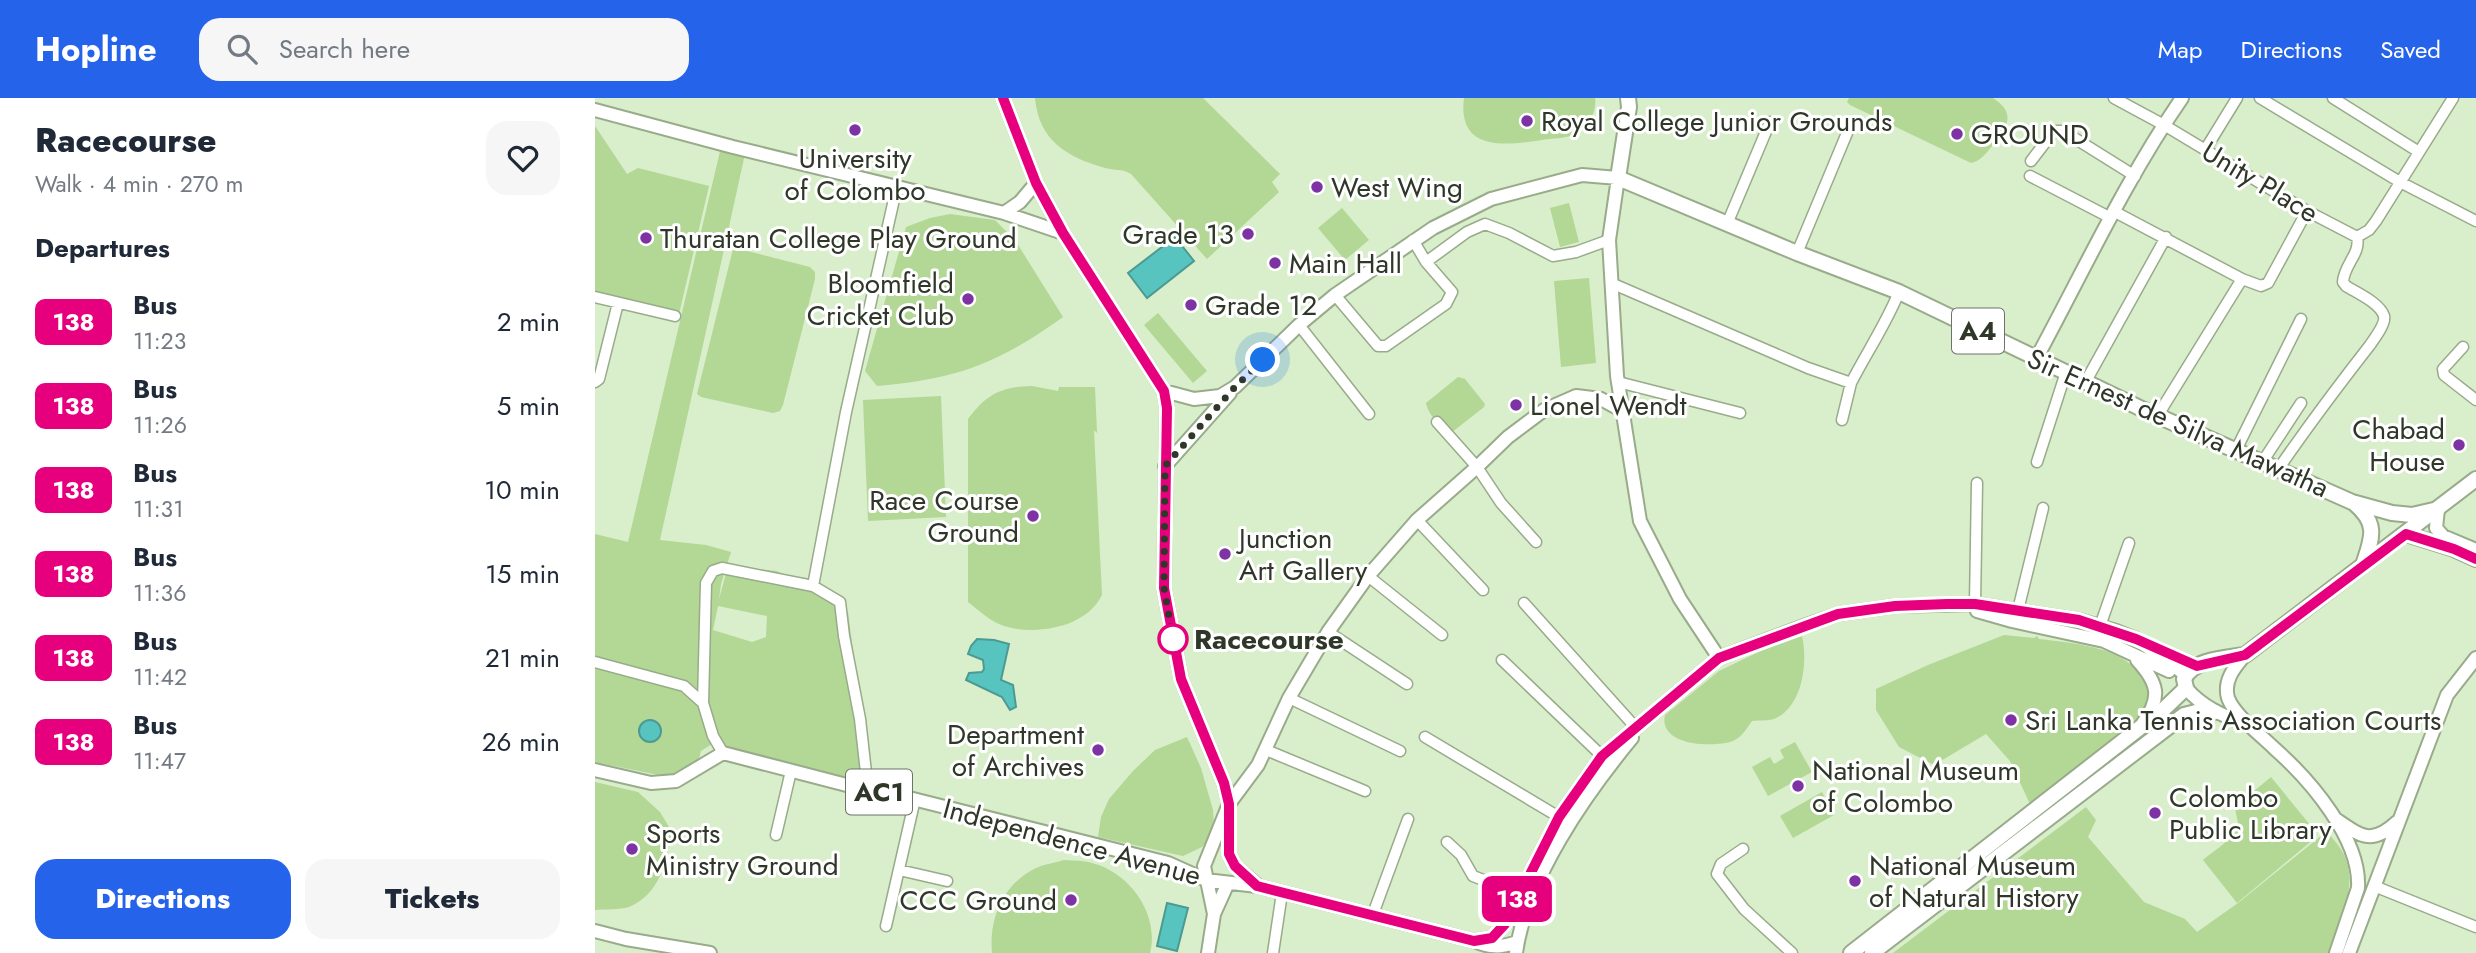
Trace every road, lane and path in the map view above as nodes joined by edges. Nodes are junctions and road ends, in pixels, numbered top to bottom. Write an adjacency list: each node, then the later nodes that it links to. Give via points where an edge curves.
1 (1003, 98): 20 (main road)
2 (1628, 98): 18 (highway)
3 (2114, 98): 11 (street, Unity Place)
4 (2182, 98): 11 (main road)
5 (2238, 98): 13 (street)
6 (2260, 98): 19 (street)
7 (2333, 98): 14 (street)
8 (2453, 98): 14 (street)
9 (595, 110): 21 (main road)
10 (1770, 122): 26 (street)
11 (2164, 125): 13 (street, Unity Place); 17 (main road)
12 (1847, 133): 32 (street)
13 (2205, 150): 22 (street, Unity Place)
14 (2419, 152): 19 (street)
15 (2031, 162): 17 (street, via 2053,131 2063,131)
16 (2030, 176): 24 (street)
17 (2135, 176): 24 (main road)
18 (1618, 178): 26 (highway, Sir Ernest de Silva Mawatha / A4); 30 (main road, via 1582,175 1491,199); 31 (main road)
19 (2400, 182): 25 (street); 29 (street, via 2369,230)
20 (1036, 183): 23 (main road); 27 (main road)
21 (897, 186): 23 (main road); 79 (street)
22 (2307, 211): 29 (street, Unity Place); 34 (street, via 2268,283 2260,286)
23 (1004, 213): 27 (main road)
24 (2113, 215): 28 (street); 44 (main road)
25 (2476, 221)
26 (1727, 224): 32 (highway, Sir Ernest de Silva Mawatha / A4)
27 (1063, 233): 51 (main road)
28 (2166, 237): 34 (street); 46 (street)
29 (2357, 237): 65 (street, via 2358,250 2343,272 2343,282 2378,307 2384,321)
30 (1413, 240): 33 (street); 37 (main road)
31 (1609, 240): 33 (street, via 1553,256 1485,224); 35 (main road)
32 (1797, 253): 36 (highway, Sir Ernest de Silva Mawatha / A4)
33 (1426, 262): 37 (street, via 1452,292 1446,304 1387,346 1378,346)
34 (2242, 279): 57 (street)
35 (1611, 283): 48 (main road); 49 (street)
36 (1899, 292): 44 (highway, Sir Ernest de Silva Mawatha / A4); 49 (street)
37 (1335, 295): 42 (main road)
38 (595, 297): 39 (street)
39 (618, 303): 40 (street); 47 (street)
40 (675, 316)
41 (2301, 319): 60 (street)
42 (1299, 325): 50 (main road); 56 (street)
43 (2463, 347): 52 (street, via 2443,369 2444,375)
44 (2036, 359): 45 (highway, Sir Ernest de Silva Mawatha / A4)
45 (2066, 372): 46 (highway, Sir Ernest de Silva Mawatha / A4); 62 (street)
46 (2087, 381): 57 (highway, Sir Ernest de Silva Mawatha / A4)
47 (595, 382)
48 (1618, 382): 54 (main road); 55 (street)
49 (1851, 383): 58 (street)
50 (1235, 387): 51 (main road, via 1220,396 1194,399); 63 (main road)
51 (1164, 391): 63 (main road)
52 (2476, 400)
53 (2301, 403): 61 (street)
54 (1622, 410): 64 (main road, via 1601,399 1576,396 1544,410); 90 (main road, via 1640,521 1680,598)
55 (1740, 413)
56 (1369, 414)
57 (2158, 415): 60 (highway, Sir Ernest de Silva Mawatha / A4)
58 (1842, 420)
59 (1437, 422): 64 (street)
60 (2236, 450): 61 (highway, Sir Ernest de Silva Mawatha / A4)
61 (2263, 461): 65 (highway, Sir Ernest de Silva Mawatha / A4)
62 (2036, 463)
63 (1165, 466): 112 (main road, via 1164,588 1171,629 1181,679)
64 (1477, 467): 71 (main road); 73 (street)
65 (2279, 468): 68 (highway, Sir Ernest de Silva Mawatha / A4)
66 (2476, 479): 70 (highway)
67 (1977, 483): 83 (street)
68 (2352, 502): 70 (highway, Sir Ernest de Silva Mawatha / A4, via 2412,516); 77 (highway, Sir Ernest de Silva Mawatha / A4, via 2365,512 2373,535)
69 (2043, 508): 84 (street)
70 (2438, 509): 72 (highway); 75 (main road, via 2436,527 2443,536)
71 (1417, 520): 78 (main road); 80 (street)
72 (2406, 534): 76 (highway); 77 (highway)
73 (1535, 542)
74 (2129, 543): 85 (street)
75 (2476, 550)
76 (2476, 559)
77 (2363, 567): 88 (highway)
78 (1368, 576): 86 (main road); 87 (street)
79 (813, 586): 97 (street, via 722,568 713,571 706,583); 109 (street, via 840,602)
80 (1483, 590)
81 (1524, 603): 100 (street)
82 (1957, 604): 83 (main road); 89 (main road, via 2104,641); 90 (main road, via 1838,614)
83 (1975, 604): 84 (main road)
84 (2018, 610): 85 (main road)
85 (2100, 626): 94 (main road, via 2136,639)
86 (1328, 632): 95 (street); 96 (main road)
87 (1442, 635)
88 (2245, 655): 94 (highway); 99 (main road, via 2229,677 2227,693)
89 (2134, 657): 94 (main road); 101 (main road, via 2150,674 2156,689 2151,712)
90 (1719, 658): 100 (main road)
91 (2476, 658): 116 (main road, via 2447,695)
92 (1502, 660): 106 (street)
93 (595, 662): 97 (street, via 684,686)
94 (2188, 677): 98 (main road, via 2194,697); 101 (highway)
95 (1407, 684)
96 (1289, 698): 103 (main road); 104 (street)
97 (703, 704): 105 (street)
98 (2215, 712): 99 (main road); 143 (highway, via 2184,715)
99 (2252, 727): 115 (main road, via 2284,756)
100 (1637, 729): 106 (main road); 121 (main road)
101 (2139, 729): 142 (highway)
102 (1425, 737): 113 (street)
103 (1266, 750): 110 (street); 112 (main road)
104 (1400, 751)
105 (723, 753): 107 (main road, via 676,781 651,783); 108 (main road, Independence Avenue / AC1)
106 (1602, 756): 113 (main road)
107 (595, 770)
108 (791, 771): 109 (main road, Independence Avenue / AC1); 118 (street)
109 (868, 790): 111 (main road, Independence Avenue / AC1)
110 (1365, 791)
111 (915, 799): 122 (street); 123 (main road, Independence Avenue / AC1, via 1168,863)
112 (1229, 804): 123 (main road, via 1204,866); 126 (main road, via 1229,854)
113 (1559, 817): 117 (main road)
114 (1408, 819): 131 (street)
115 (2336, 819): 116 (main road, via 2367,836 2384,834); 144 (main road, via 2355,857 2359,877)
116 (2400, 820): 127 (main road)
117 (1550, 834): 121 (main road); 129 (main road)
118 (776, 835)
119 (1447, 842): 129 (street, via 1473,876)
120 (1744, 849): 141 (street, via 1721,864 1717,874 1744,909)
121 (1555, 852): 136 (main road, via 1539,878)
122 (899, 870): 124 (street); 132 (street)
123 (1206, 880): 125 (main road, Independence Avenue / AC1); 130 (main road)
124 (947, 881)
125 (1228, 883): 126 (main road, Independence Avenue / AC1); 130 (main road)
126 (1257, 886): 128 (main road, Independence Avenue / AC1)
127 (2374, 886): 133 (street); 145 (main road)
128 (1282, 893): 131 (main road, Independence Avenue / AC1); 139 (street)
129 (1519, 894): 135 (main road, via 1499,933)
130 (1214, 914): 138 (main road)
131 (1373, 914): 135 (main road, Independence Avenue / AC1)
132 (886, 926)
133 (2476, 927)
134 (595, 931): 137 (main road)
135 (1474, 941): 136 (main road, Independence Avenue, via 1495,948); 140 (main road)
136 (1516, 947)
137 (710, 953)
138 (1207, 953)
139 (1273, 953)
140 (1485, 953)
141 (1792, 953)
142 (1851, 953)
143 (1872, 953)
144 (2336, 953)
145 (2349, 953)

